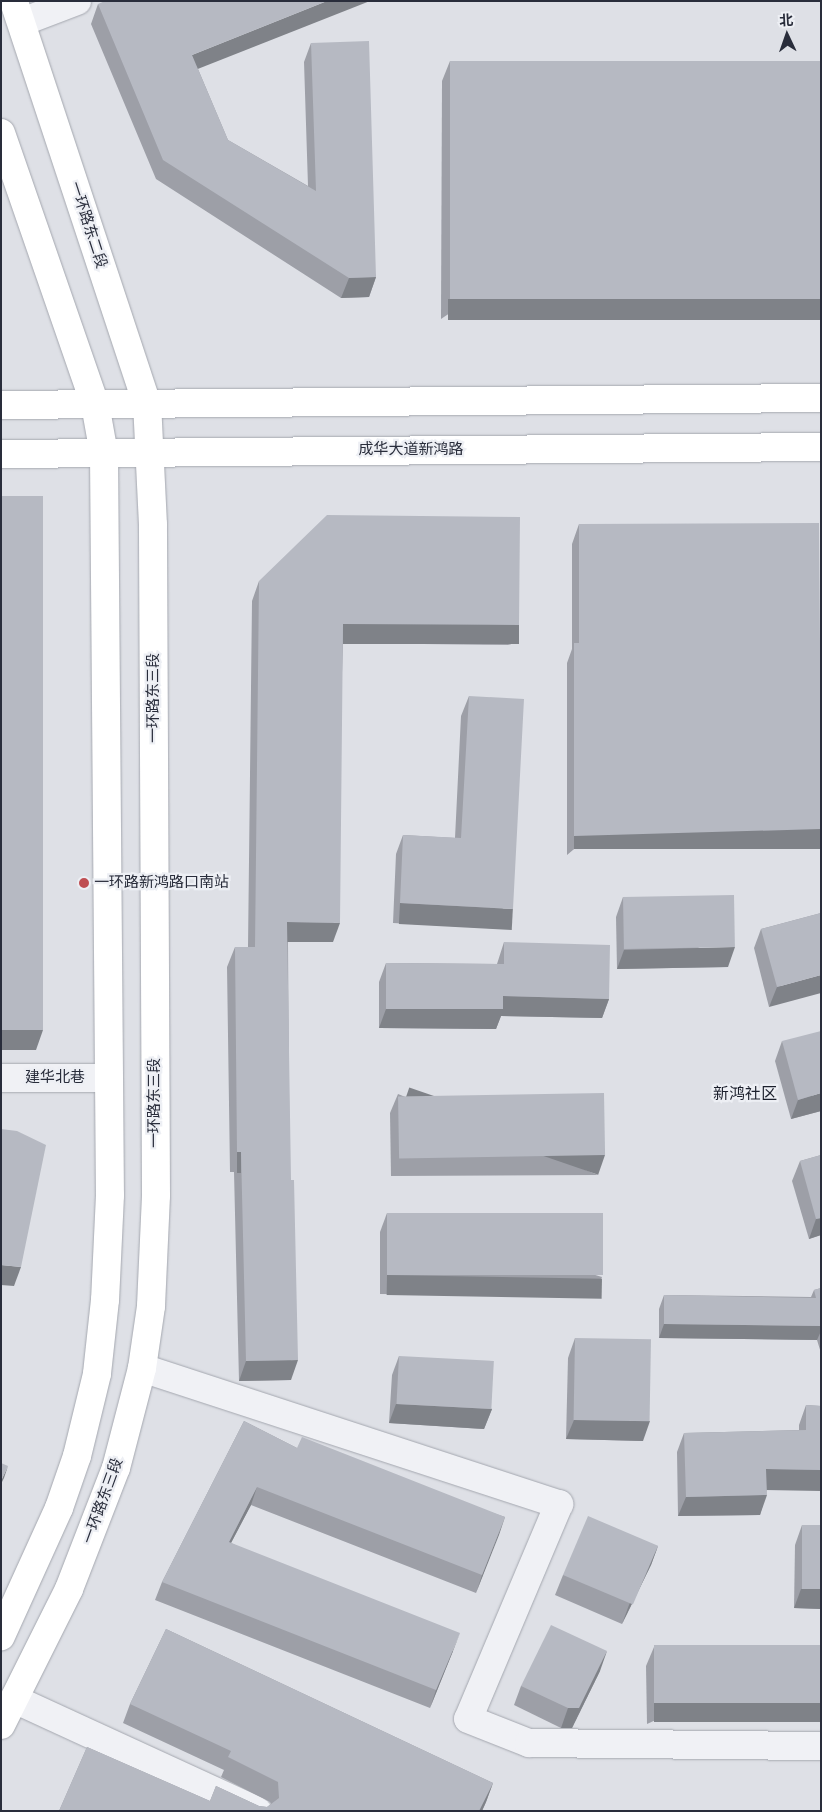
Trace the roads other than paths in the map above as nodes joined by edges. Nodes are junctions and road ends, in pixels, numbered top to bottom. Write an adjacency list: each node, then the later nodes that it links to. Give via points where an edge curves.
1 (76, 1): 2 (street)
2 (18, 12): 6 (main road, 一环路东二段)
3 (1, 133): 5 (main road)
4 (821, 398): 6 (main road)
5 (95, 404): 6 (main road); 7 (main road); 11 (main road)
6 (147, 404): 9 (main road, 一环路东二段)
7 (1, 405)
8 (821, 447): 9 (main road, 成华大道新鸿路)
9 (152, 452): 11 (main road, 成华大道新鸿路); 14 (main road, 一环路东三段, via 156,1195 151,1306)
10 (1, 454): 11 (main road, 成华大道新鸿路)
11 (104, 454): 13 (main road)
12 (1, 1078): 13 (street, 建华北巷)
13 (109, 1078): 15 (main road, via 110,1195 105,1300 96,1374 77,1456 59,1508)
14 (142, 1368): 16 (main road, 一环路东三段, via 116,1468 97,1524 69,1589); 18 (street, via 559,1504 468,1719 529,1743)
15 (1, 1636)
16 (14, 1699): 17 (main road, 一环路东三段); 19 (street)
17 (1, 1725)
18 (821, 1746)
19 (258, 1811)

